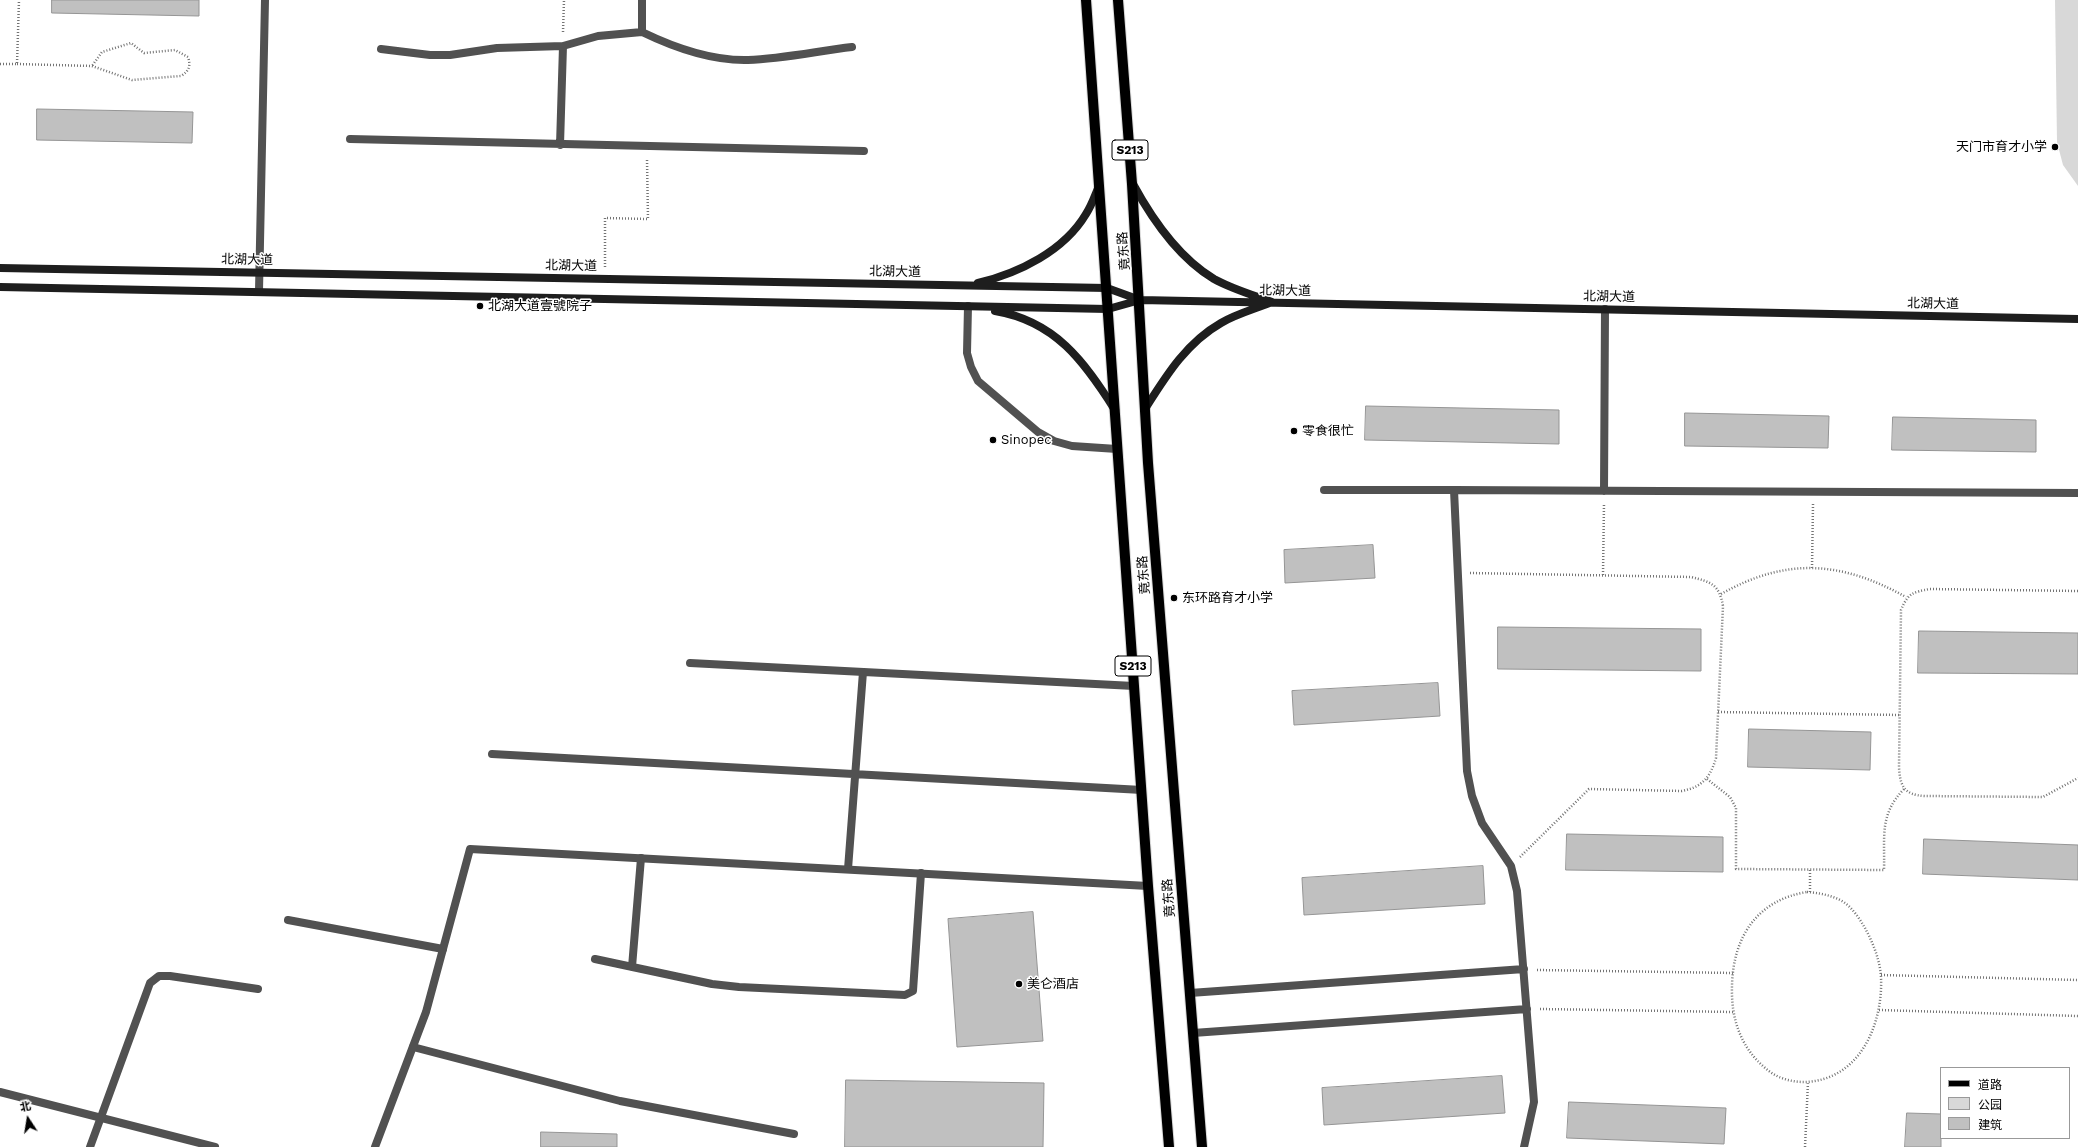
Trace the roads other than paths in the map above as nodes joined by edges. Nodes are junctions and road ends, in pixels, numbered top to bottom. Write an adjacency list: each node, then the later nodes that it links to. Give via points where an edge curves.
1 (265, 0): 15 (street)
2 (642, 0): 5 (street)
3 (1086, 0): 13 (main road, 竟东路 / S213)
4 (1118, 0): 12 (main road, 竟东路 / S213)
5 (642, 32): 6 (street, via 598,36); 7 (street, via 675,47 725,59 748,60)
6 (563, 46): 8 (street, via 504,47 443,55); 10 (street)
7 (852, 47)
8 (381, 49)
9 (350, 139): 10 (street)
10 (560, 145): 11 (street)
11 (864, 151)
12 (1132, 184): 20 (main road, 竟东路 / S213); 21 (main road, via 1163,231 1195,265 1215,279)
13 (1100, 185): 16 (main road, via 1086,214 1072,232 1038,260 1011,273); 18 (main road, 竟东路 / S213)
14 (0, 268): 15 (main road, 北湖大道)
15 (259, 273): 16 (main road, 北湖大道); 19 (street)
16 (968, 286): 18 (main road, 北湖大道)
17 (0, 287): 19 (main road, 北湖大道)
18 (1107, 288): 20 (main road, 北湖大道); 23 (main road, 竟东路 / S213)
19 (259, 291): 22 (main road, 北湖大道)
20 (1140, 300): 21 (main road, 北湖大道); 23 (main road, 北湖大道); 26 (main road, 竟东路 / S213)
21 (1272, 302): 24 (main road, 北湖大道); 26 (main road, via 1222,322 1200,337 1167,375)
22 (968, 306): 23 (main road, 北湖大道); 27 (main road, via 1029,320 1053,334 1076,355); 28 (street, via 967,353 978,380 1038,432 1054,441 1072,446)
23 (1108, 309): 27 (main road, 竟东路 / S213)
24 (1605, 309): 25 (main road, 北湖大道); 31 (street)
25 (2078, 319)
26 (1145, 409): 49 (main road, 竟东路 / S213)
27 (1114, 410): 28 (main road, 竟东路 / S213)
28 (1117, 449): 35 (main road, 竟东路 / S213)
29 (1324, 490): 30 (street)
30 (1454, 490): 31 (street); 47 (street, via 1467,772 1482,823 1512,866 1517,891)
31 (1604, 491): 32 (street)
32 (2078, 493)
33 (690, 663): 34 (street)
34 (863, 672): 35 (street); 37 (street)
35 (1134, 686): 38 (main road, 竟东路 / S213)
36 (492, 754): 37 (street)
37 (855, 774): 38 (street); 40 (street)
38 (1142, 790): 42 (main road, 竟东路 / S213)
39 (641, 858): 40 (street); 44 (street, via 470,849); 46 (street)
40 (848, 869): 41 (street)
41 (921, 873): 42 (street); 46 (street, via 916,974 913,991 905,995 739,987 712,984)
42 (1148, 886): 59 (main road, 竟东路 / S213)
43 (288, 920): 44 (street)
44 (443, 949): 52 (street, via 426,1012)
45 (595, 959): 46 (street)
46 (632, 967)
47 (1524, 970): 49 (street); 50 (street)
48 (258, 989): 54 (street, via 170,976 159,976 150,983)
49 (1190, 993): 51 (main road, 竟东路 / S213)
50 (1527, 1009): 51 (street); 61 (street, via 1534,1102)
51 (1193, 1033): 60 (main road, 竟东路 / S213)
52 (412, 1047): 55 (street, via 620,1101); 58 (street)
53 (0, 1092): 54 (street)
54 (101, 1118): 56 (street); 57 (street)
55 (794, 1134)
56 (90, 1147)
57 (215, 1147)
58 (375, 1147)
59 (1169, 1147)
60 (1202, 1147)
61 (1524, 1147)

